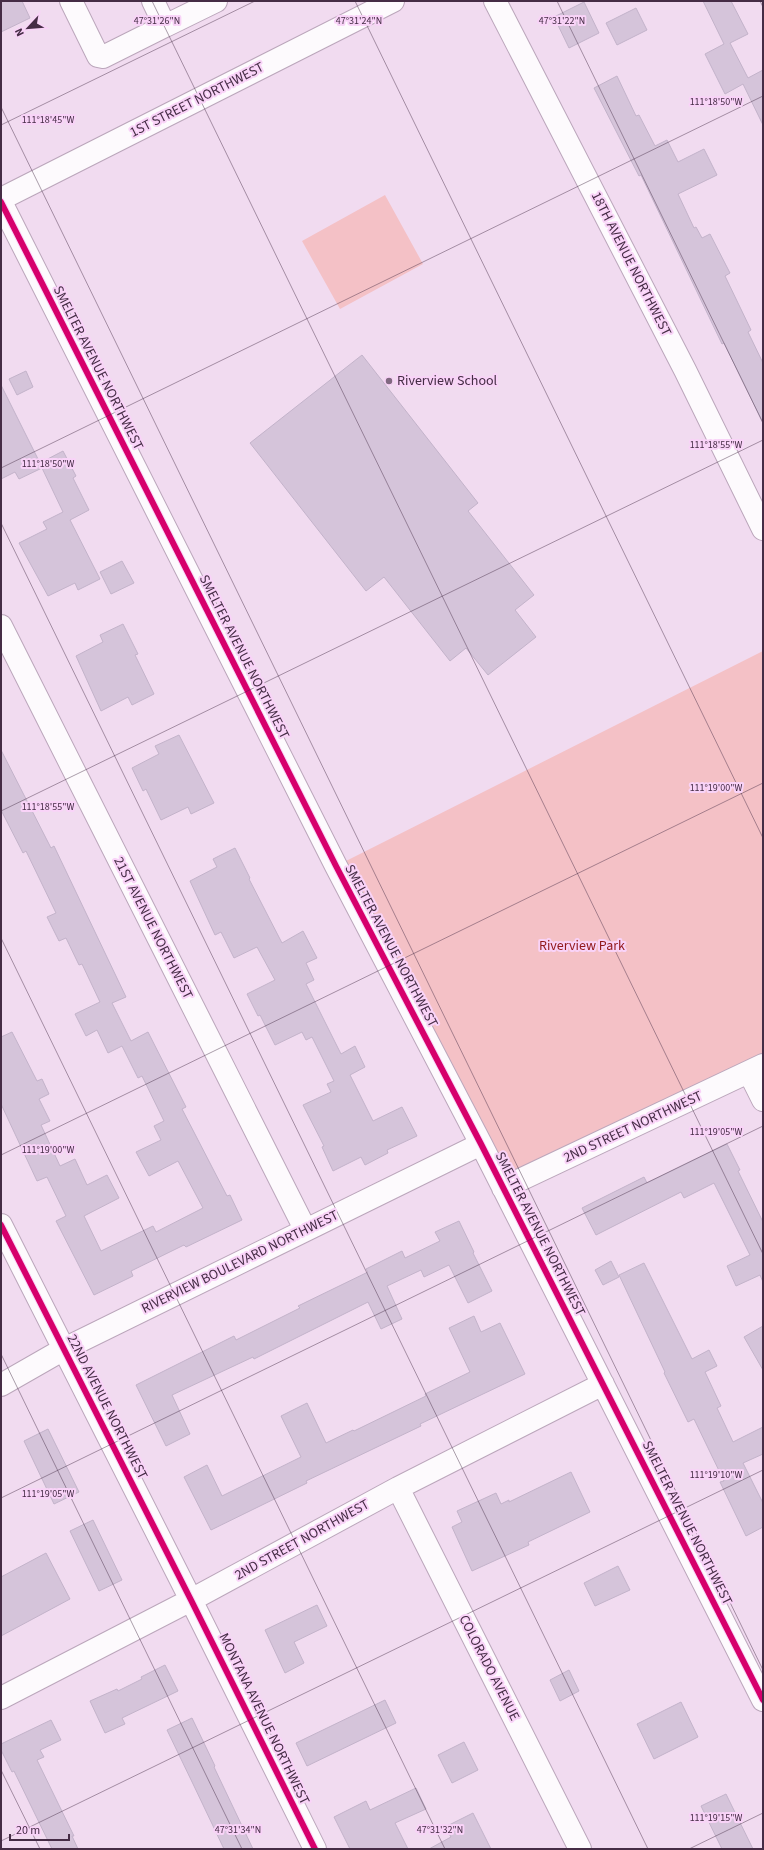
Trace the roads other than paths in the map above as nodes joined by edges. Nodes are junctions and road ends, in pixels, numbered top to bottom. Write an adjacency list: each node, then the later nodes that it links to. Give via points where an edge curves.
1 (71, 1): 6 (street, via 98,56 103,57)
2 (153, 1): 6 (street)
3 (216, 1): 6 (street)
4 (393, 1): 7 (street, 1ST STREET NORTHWEST)
5 (495, 1): 8 (street, 18TH AVENUE NORTHWEST, via 685,370)
6 (165, 26)
7 (1, 200): 12 (street, SMELTER AVENUE NORTHWEST, via 336,866)
8 (763, 529)
9 (1, 626): 15 (street, 21ST AVENUE NORTHWEST)
10 (756, 1069): 11 (street); 13 (street, 2ND STREET NORTHWEST)
11 (763, 1100)
12 (482, 1144): 13 (street, SMELTER AVENUE NORTHWEST); 15 (street, RIVERVIEW BOULEVARD NORTHWEST)
13 (503, 1188): 18 (street, SMELTER AVENUE NORTHWEST)
14 (1, 1225): 16 (street, 22ND AVENUE NORTHWEST)
15 (306, 1229): 16 (street, RIVERVIEW BOULEVARD NORTHWEST)
16 (64, 1349): 17 (street, RIVERVIEW BOULEVARD NORTHWEST); 20 (street, 22ND AVENUE NORTHWEST)
17 (1, 1384)
18 (602, 1384): 19 (street, 2ND STREET NORTHWEST); 22 (street, SMELTER AVENUE NORTHWEST)
19 (398, 1488): 20 (street, 2ND STREET NORTHWEST); 24 (street, COLORADO AVENUE)
20 (191, 1600): 21 (street, 2ND STREET NORTHWEST); 23 (street, MONTANA AVENUE NORTHWEST)
21 (1, 1698)
22 (763, 1700)
23 (315, 1849)
24 (580, 1849)

